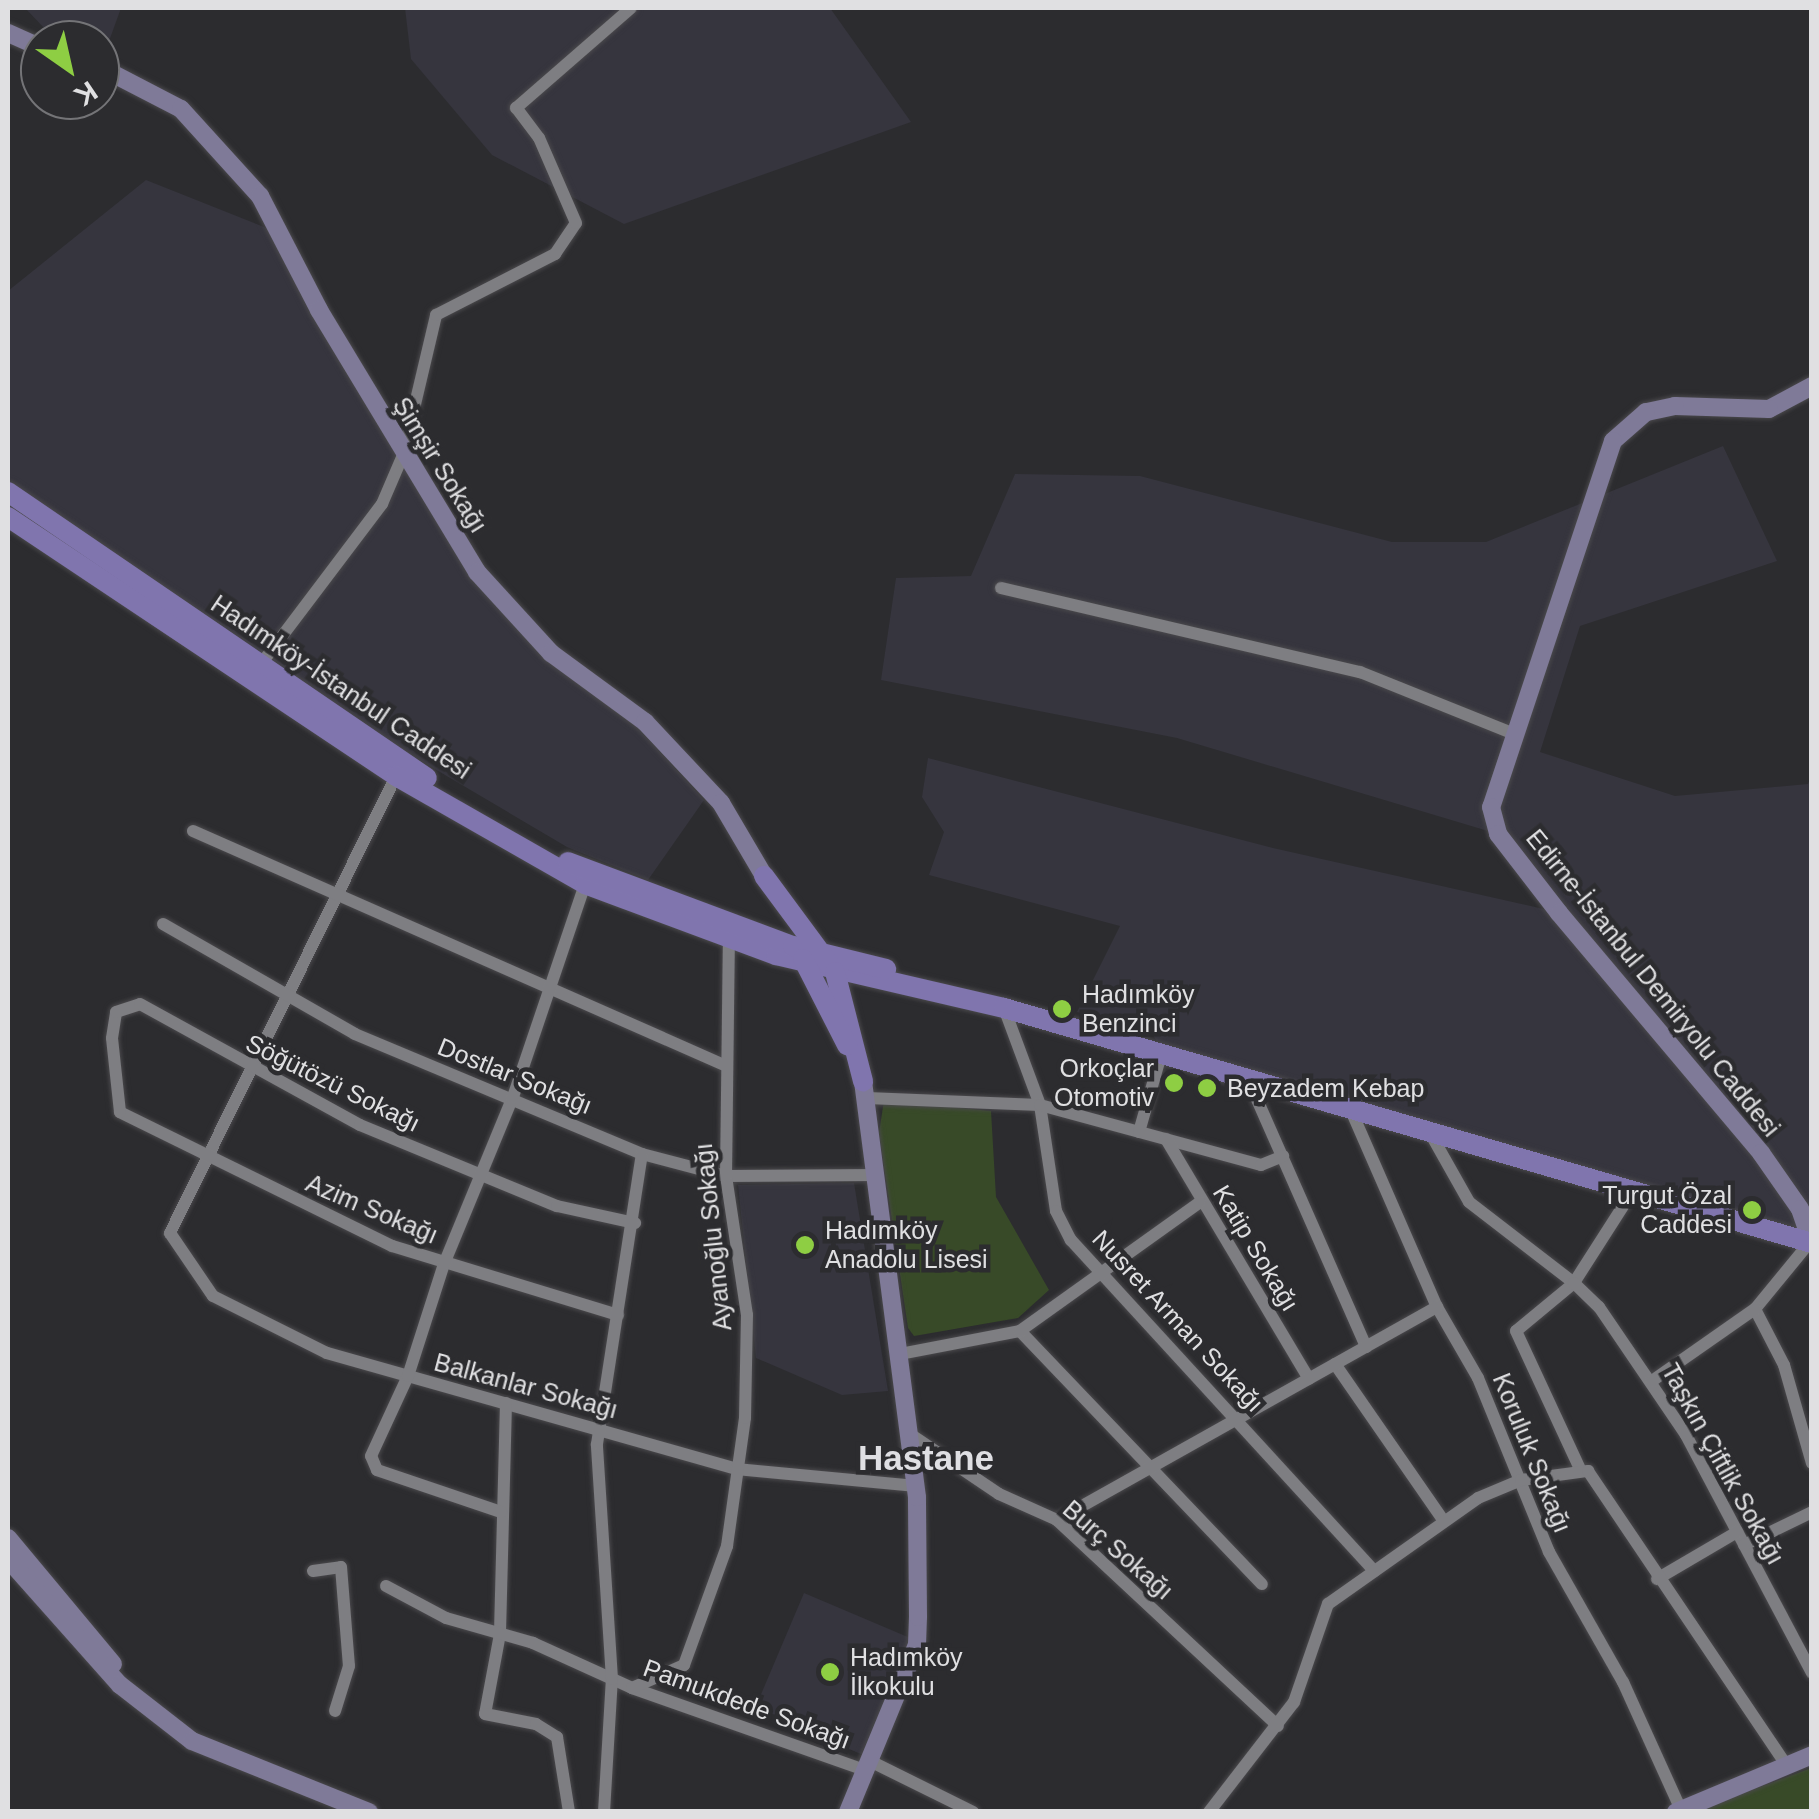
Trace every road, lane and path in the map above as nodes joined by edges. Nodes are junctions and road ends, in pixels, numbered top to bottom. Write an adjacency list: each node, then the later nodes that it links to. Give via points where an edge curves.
1 (631, 8): 4 (street, via 516,108 540,138 576,223 554,254 436,315)
2 (120, 77): 4 (street, Şimşir Sokağı, via 181,109 260,196)
3 (1812, 386): 9 (street, Edirne-İstanbul Demiryolu Caddesi, via 1769,409 1675,406 1646,412 1613,441)
4 (403, 455): 8 (street, via 382,504); 12 (street, Şimşir Sokağı, via 477,572 552,653 646,722 720,804)
5 (8, 492): 8 (main road, Hadımköy-İstanbul Caddesi)
6 (8, 517): 10 (main road, Hadımköy-İstanbul Caddesi)
7 (1001, 588): 9 (street, via 1360,672)
8 (261, 664): 17 (main road, Hadımköy-İstanbul Caddesi, via 394,758 572,864)
9 (1514, 734): 43 (street, Edirne-İstanbul Demiryolu Caddesi, via 1491,807 1498,834 1761,1154 1800,1209)
10 (396, 776): 13 (main road, Hadımköy-İstanbul Caddesi); 14 (street)
11 (193, 831): 14 (street)
12 (764, 876): 17 (main road); 17 (main road)
13 (585, 884): 16 (main road, Hadımköy-İstanbul Caddesi); 19 (street)
14 (340, 896): 19 (street); 20 (street)
15 (162, 924): 20 (street, Dostlar Sokağı)
16 (729, 939): 17 (main road, Hadımköy-İstanbul Caddesi); 23 (street, Ayanoğlu Sokağı)
17 (807, 954): 18 (main road, Hadımköy-İstanbul Caddesi); 21 (main road, Hadımköy-İstanbul Caddesi, via 944,983); 26 (main road)
18 (835, 972): 21 (main road, Hadımköy-İstanbul Caddesi); 26 (main road)
19 (552, 984): 23 (street); 27 (street)
20 (286, 994): 24 (street); 27 (street, Dostlar Sokağı, via 404,1056)
21 (1004, 1008): 22 (main road, Hadımköy-İstanbul Caddesi); 28 (street, Nusret Arman Sokağı)
22 (1161, 1054): 25 (main road, Hadımköy-İstanbul Caddesi); 32 (street)
23 (724, 1064): 39 (street, Ayanoğlu Sokağı)
24 (250, 1070): 30 (street, Söğütözü Sokağı, via 140,1004 116,1012 112,1038); 35 (street); 38 (street, Söğütözü Sokağı)
25 (1248, 1079): 29 (main road, Hadımköy-İstanbul Caddesi); 36 (street)
26 (865, 1090): 28 (street); 37 (street)
27 (513, 1097): 34 (street, Dostlar Sokağı); 38 (street)
28 (1040, 1105): 32 (street); 45 (street, Nusret Arman Sokağı, via 1056,1211)
29 (1350, 1108): 31 (main road, Hadımköy-İstanbul Caddesi); 47 (street, Koruluk Sokağı)
30 (120, 1112): 35 (street, Azim Sokağı)
31 (1430, 1131): 40 (main road, Hadımköy-İstanbul Caddesi); 46 (street, Taşkın Çiftlik Sokağı, via 1454,1187)
32 (1139, 1132): 33 (street)
33 (1166, 1139): 36 (street, via 1261,1165); 41 (street, Katip Sokağı)
34 (642, 1154): 39 (street, Dostlar Sokağı); 42 (street)
35 (206, 1156): 44 (street, Azim Sokağı, via 354,1229); 54 (street, Balkanlar Sokağı, via 170,1233 212,1296 327,1353)
36 (1282, 1156): 51 (street)
37 (878, 1175): 39 (street, Dostlar Sokağı); 52 (street)
38 (480, 1176): 42 (street, Söğütözü Sokağı, via 557,1206); 44 (street)
39 (726, 1176): 62 (street, Ayanoğlu Sokağı, via 747,1316 745,1418)
40 (1634, 1188): 43 (main road, Hadımköy-İstanbul Caddesi); 46 (street)
41 (1200, 1202): 45 (street); 55 (street, Katip Sokağı)
42 (635, 1222): 49 (street)
43 (1811, 1243): 48 (street)
44 (444, 1264): 49 (street, Azim Sokağı); 54 (street)
45 (1102, 1272): 50 (street); 58 (street, Nusret Arman Sokağı)
46 (1574, 1284): 56 (street, Taşkın Çiftlik Sokağı, via 1599,1307); 64 (street, via 1516,1330)
47 (1438, 1307): 51 (street); 65 (street, Koruluk Sokağı, via 1478,1378)
48 (1755, 1310): 56 (street); 61 (street, via 1784,1365)
49 (618, 1315): 59 (street)
50 (1020, 1331): 52 (street); 63 (street)
51 (1366, 1347): 53 (street)
52 (900, 1354): 60 (street)
53 (1335, 1364): 55 (street); 70 (street)
54 (408, 1376): 57 (street, Balkanlar Sokağı); 67 (street, via 371,1456 377,1470)
55 (1309, 1379): 58 (street)
56 (1652, 1381): 71 (street, Taşkın Çiftlik Sokağı)
57 (506, 1403): 59 (street, Balkanlar Sokağı); 67 (street)
58 (1239, 1418): 63 (street); 76 (street, Nusret Arman Sokağı)
59 (599, 1428): 62 (street, Balkanlar Sokağı); 82 (street)
60 (910, 1434): 66 (street); 69 (street, Burç Sokağı, via 999,1494)
61 (1812, 1462)
62 (736, 1470): 66 (street, Balkanlar Sokağı); 83 (street, Ayanoğlu Sokağı, via 727,1546 684,1665)
63 (1146, 1470): 69 (street); 78 (street)
64 (1582, 1472): 65 (street); 77 (street, via 1588,1470)
65 (1521, 1480): 70 (street); 90 (street, Koruluk Sokağı, via 1549,1552 1623,1682)
66 (916, 1486): 88 (street, via 917,1646)
67 (501, 1512): 80 (street)
68 (1812, 1512): 73 (street)
69 (1056, 1520): 86 (street, Burç Sokağı)
70 (1442, 1520): 76 (street)
71 (1737, 1532): 73 (street, Taşkın Çiftlik Sokağı); 77 (street)
72 (8, 1538): 85 (street)
73 (1744, 1545): 81 (street, Taşkın Çiftlik Sokağı)
74 (8, 1559): 85 (street, via 84,1650)
75 (314, 1571): 84 (street, via 342,1567 350,1666)
76 (1374, 1571): 86 (street, via 1328,1604 1312,1658)
77 (1657, 1578): 89 (street)
78 (1262, 1584)
79 (386, 1586): 80 (street, Pamukdede Sokağı, via 446,1618)
80 (500, 1634): 82 (street, Pamukdede Sokağı); 92 (street, via 485,1714 536,1724 556,1737)
81 (1812, 1672)
82 (612, 1679): 83 (street, Pamukdede Sokağı); 93 (street)
83 (632, 1688): 88 (street, Pamukdede Sokağı)
84 (335, 1710)
85 (163, 1720): 91 (street, via 209,1751)
86 (1278, 1726): 96 (street)
87 (1812, 1758): 89 (street)
88 (870, 1766): 94 (street); 95 (street, Pamukdede Sokağı)
89 (1789, 1766): 90 (street)
90 (1678, 1811)
91 (369, 1812)
92 (569, 1812)
93 (604, 1812)
94 (848, 1812)
95 (973, 1812)
96 (1209, 1812)

